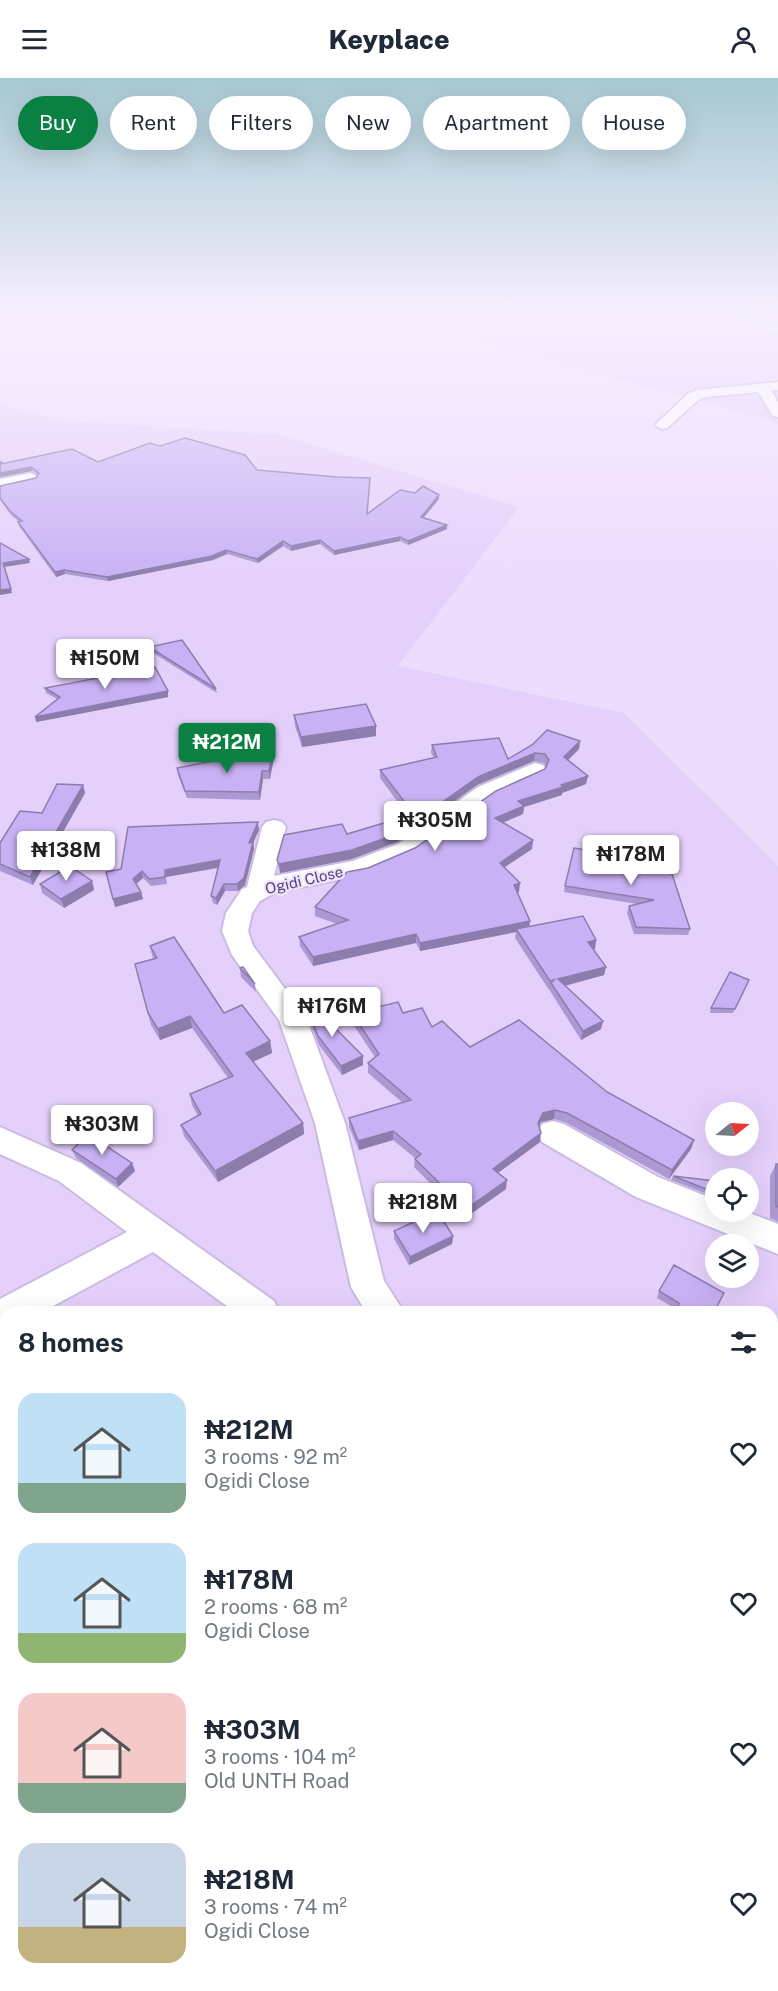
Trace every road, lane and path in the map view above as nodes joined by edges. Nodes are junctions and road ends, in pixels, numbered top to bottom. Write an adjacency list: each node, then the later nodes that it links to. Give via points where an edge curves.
1 (687, 402): 2 (street)
2 (662, 424)
3 (31, 477): 4 (street)
4 (0, 484)
5 (535, 770): 7 (street, Ogidi Close, via 486,792 406,849 358,868 269,885)
6 (274, 827): 7 (street)
7 (258, 891): 14 (street, Ogidi Close, via 240,913 235,931 246,958 292,1017 330,1123 368,1287)
8 (553, 1134): 11 (street, via 647,1186)
9 (0, 1140): 10 (street, via 70,1172)
10 (155, 1234): 12 (street); 13 (street)
11 (778, 1239)
12 (21, 1306)
13 (254, 1306)
14 (382, 1306)

